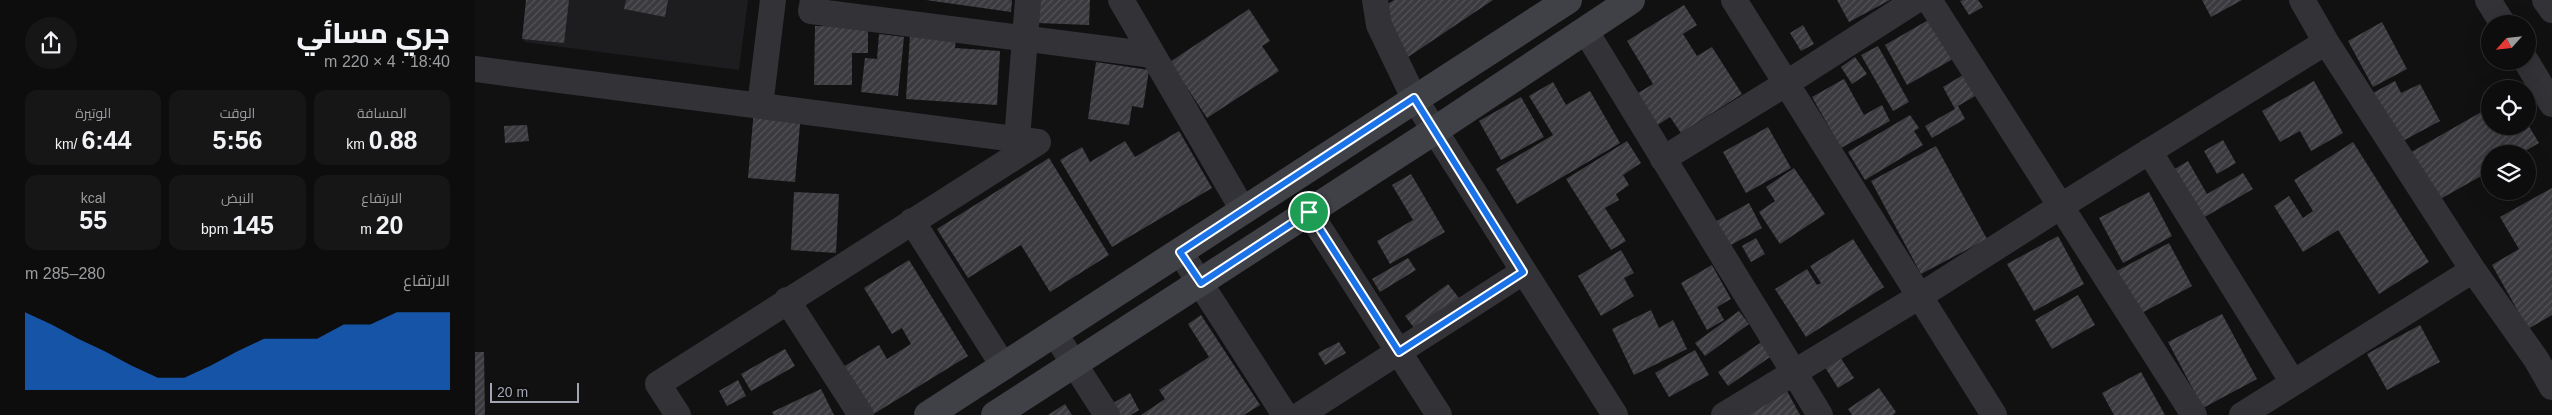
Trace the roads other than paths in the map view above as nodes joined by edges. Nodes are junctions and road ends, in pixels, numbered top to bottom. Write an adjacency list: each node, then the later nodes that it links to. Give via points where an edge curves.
1 (773, 0): 25 (street)
2 (813, 0): 17 (street, via 811,10)
3 (1028, 0): 17 (street)
4 (1121, 0): 19 (street)
5 (1375, 0): 23 (street, via 1379,25)
6 (1568, 0): 23 (street)
7 (1631, 0): 16 (street)
8 (1734, 0): 22 (street)
9 (1916, 0): 22 (street)
10 (1929, 0): 30 (street)
11 (2302, 0): 18 (street)
12 (2488, 0): 15 (street)
13 (2545, 0): 14 (street)
14 (2552, 10)
15 (2497, 15)
16 (1585, 30): 26 (street); 29 (street)
17 (1025, 38): 19 (street); 27 (street)
18 (2326, 42): 28 (street); 35 (street)
19 (1153, 54): 31 (street)
20 (475, 69): 25 (street)
21 (2531, 70): 24 (street)
22 (1787, 83): 29 (street); 38 (street)
23 (1414, 98): 26 (street); 31 (street)
24 (2552, 104)
25 (760, 106): 27 (street)
26 (1434, 131): 32 (street); 36 (street)
27 (1017, 139): 33 (street, via 1037,142)
28 (2149, 151): 30 (street); 46 (street)
29 (1663, 159): 45 (street)
30 (2061, 206): 38 (street); 60 (street)
31 (1243, 210): 34 (street)
32 (1309, 212): 37 (street); 41 (street)
33 (912, 221): 39 (street); 44 (street)
34 (1180, 252): 37 (street); 40 (street)
35 (2473, 270): 42 (street); 46 (street)
36 (1523, 272): 41 (street); 56 (street)
37 (1201, 283): 43 (street); 53 (street)
38 (1920, 296): 45 (street); 59 (street)
39 (787, 300): 48 (street, via 657,384); 49 (street)
40 (1055, 334): 43 (street); 44 (street)
41 (1399, 352): 54 (street); 55 (street)
42 (2544, 354): 47 (street)
43 (1075, 365): 51 (street); 52 (street)
44 (1004, 366): 50 (street)
45 (1793, 372): 57 (street); 58 (street)
46 (2292, 381): 61 (street)
47 (2552, 387)
48 (678, 415)
49 (861, 415)
50 (928, 415)
51 (995, 415)
52 (1107, 415)
53 (1285, 415)
54 (1300, 415)
55 (1439, 415)
56 (1615, 415)
57 (1724, 415)
58 (1820, 415)
59 (1994, 415)
60 (2194, 415)
61 (2241, 415)

